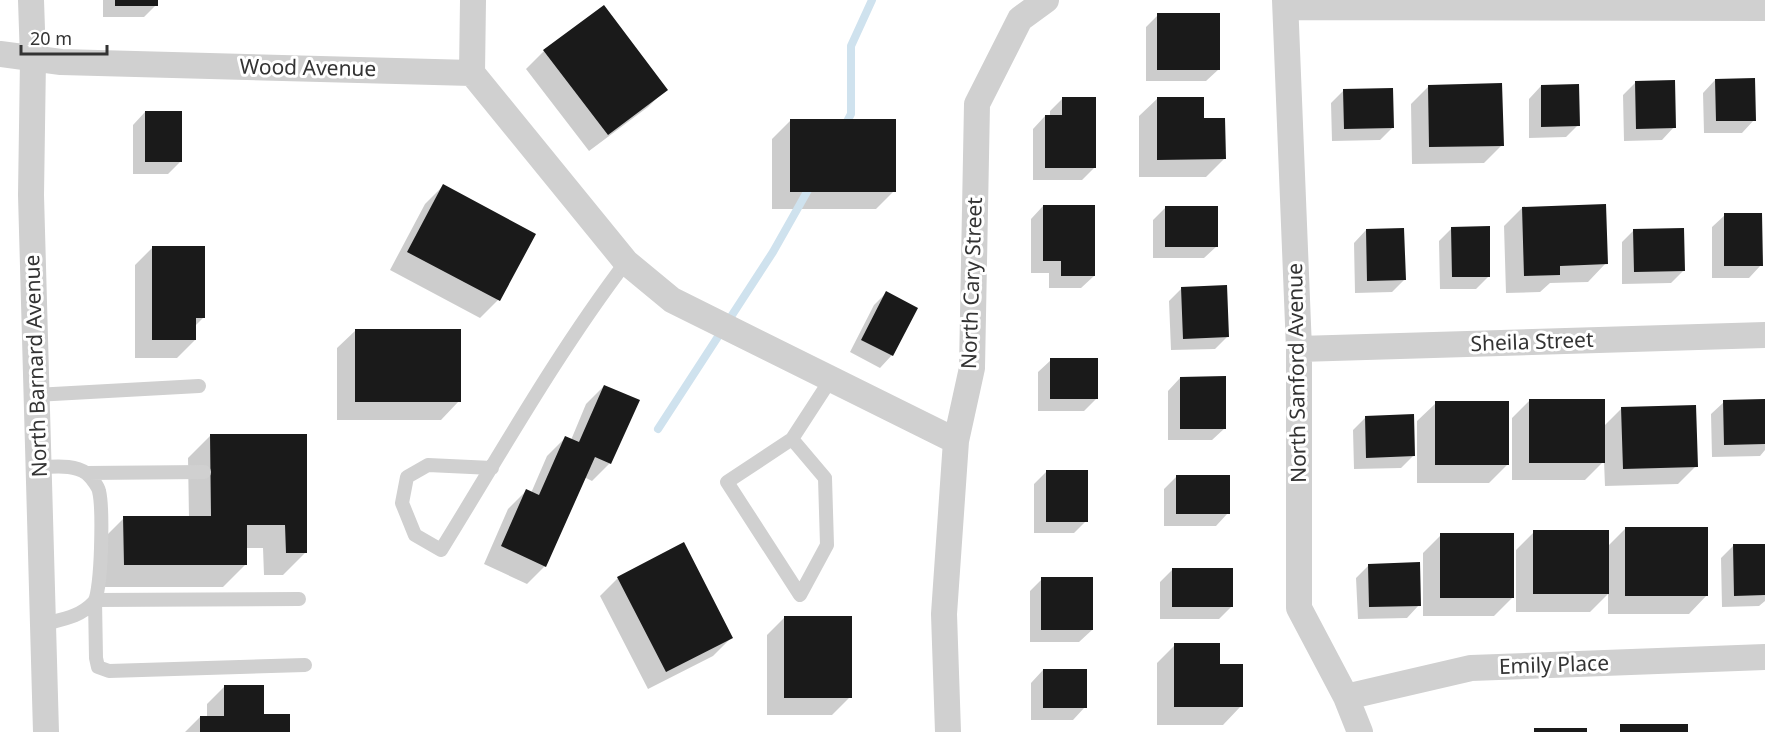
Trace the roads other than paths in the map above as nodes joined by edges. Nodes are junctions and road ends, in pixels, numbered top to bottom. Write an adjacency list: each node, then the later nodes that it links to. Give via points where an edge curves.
1 (30, 0): 7 (street, North Barnard Avenue)
2 (473, 0): 8 (street)
3 (1046, 0): 16 (street, North Cary Street, via 1020,19 977,104 972,368)
4 (1286, 3): 5 (street); 11 (street, North Sanford Avenue)
5 (1765, 8)
6 (0, 54): 7 (street, Wood Avenue)
7 (33, 59): 8 (street, Wood Avenue); 14 (street, North Barnard Avenue)
8 (472, 73): 9 (street)
9 (626, 262): 12 (street, via 672,300); 18 (lane, via 592,306)
10 (1765, 335): 11 (street, Sheila Street)
11 (1299, 348): 26 (street, North Sanford Avenue, via 1299,608)
12 (831, 379): 15 (lane); 16 (street)
13 (199, 386): 14 (lane)
14 (35, 395): 17 (street, North Barnard Avenue)
15 (792, 439): 15 (lane, via 727,482 800,595 827,545 825,478)
16 (956, 441): 28 (street, North Cary Street, via 944,614)
17 (40, 467): 20 (lane, via 70,467); 23 (street, North Barnard Avenue)
18 (492, 468): 18 (lane, via 441,550 415,535 402,503 407,477 428,465)
19 (204, 472): 20 (lane)
20 (87, 473): 22 (lane, via 99,490 100,577)
21 (299, 599): 22 (lane)
22 (95, 600): 23 (lane, via 76,616); 25 (lane, via 96,658 98,667 109,671)
23 (44, 624): 27 (street, North Barnard Avenue)
24 (1765, 657): 26 (street, Emily Place, via 1471,668)
25 (305, 665)
26 (1346, 697): 29 (street, North Sanford Avenue)
27 (46, 732)
28 (948, 732)
29 (1360, 732)

